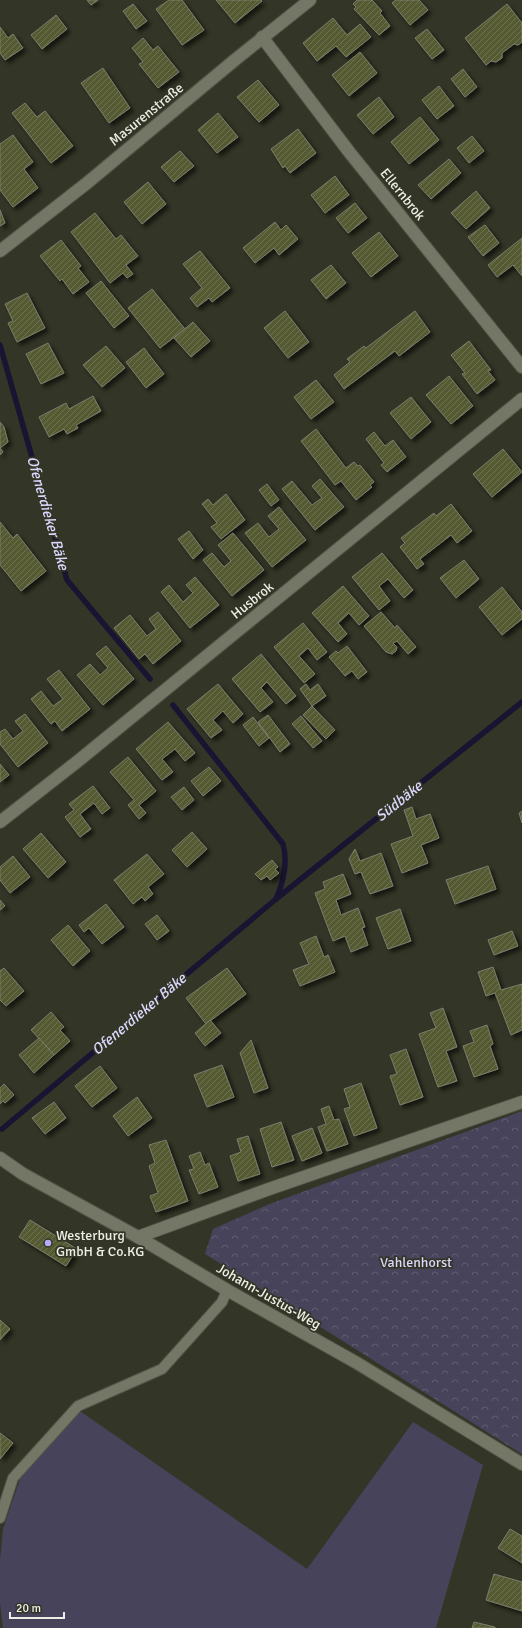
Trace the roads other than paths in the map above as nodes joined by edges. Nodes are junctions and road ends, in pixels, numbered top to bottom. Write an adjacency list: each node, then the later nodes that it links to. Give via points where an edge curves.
1 (310, 0): 2 (street, Masurenstraße)
2 (262, 37): 3 (street, Masurenstraße, via 87,183); 4 (street, Ellernbrok, via 350,153)
3 (0, 251)
4 (522, 367)
5 (522, 399): 6 (street, Husbrok)
6 (0, 822)
7 (522, 1102): 9 (street)
8 (0, 1159): 9 (street, Johann-Justus-Weg)
9 (138, 1237): 10 (street, Johann-Justus-Weg)
10 (227, 1290): 11 (street, Johann-Justus-Weg, via 357,1363); 12 (lane, via 222,1302 162,1369 78,1406 13,1478)
11 (522, 1464)
12 (0, 1518)

